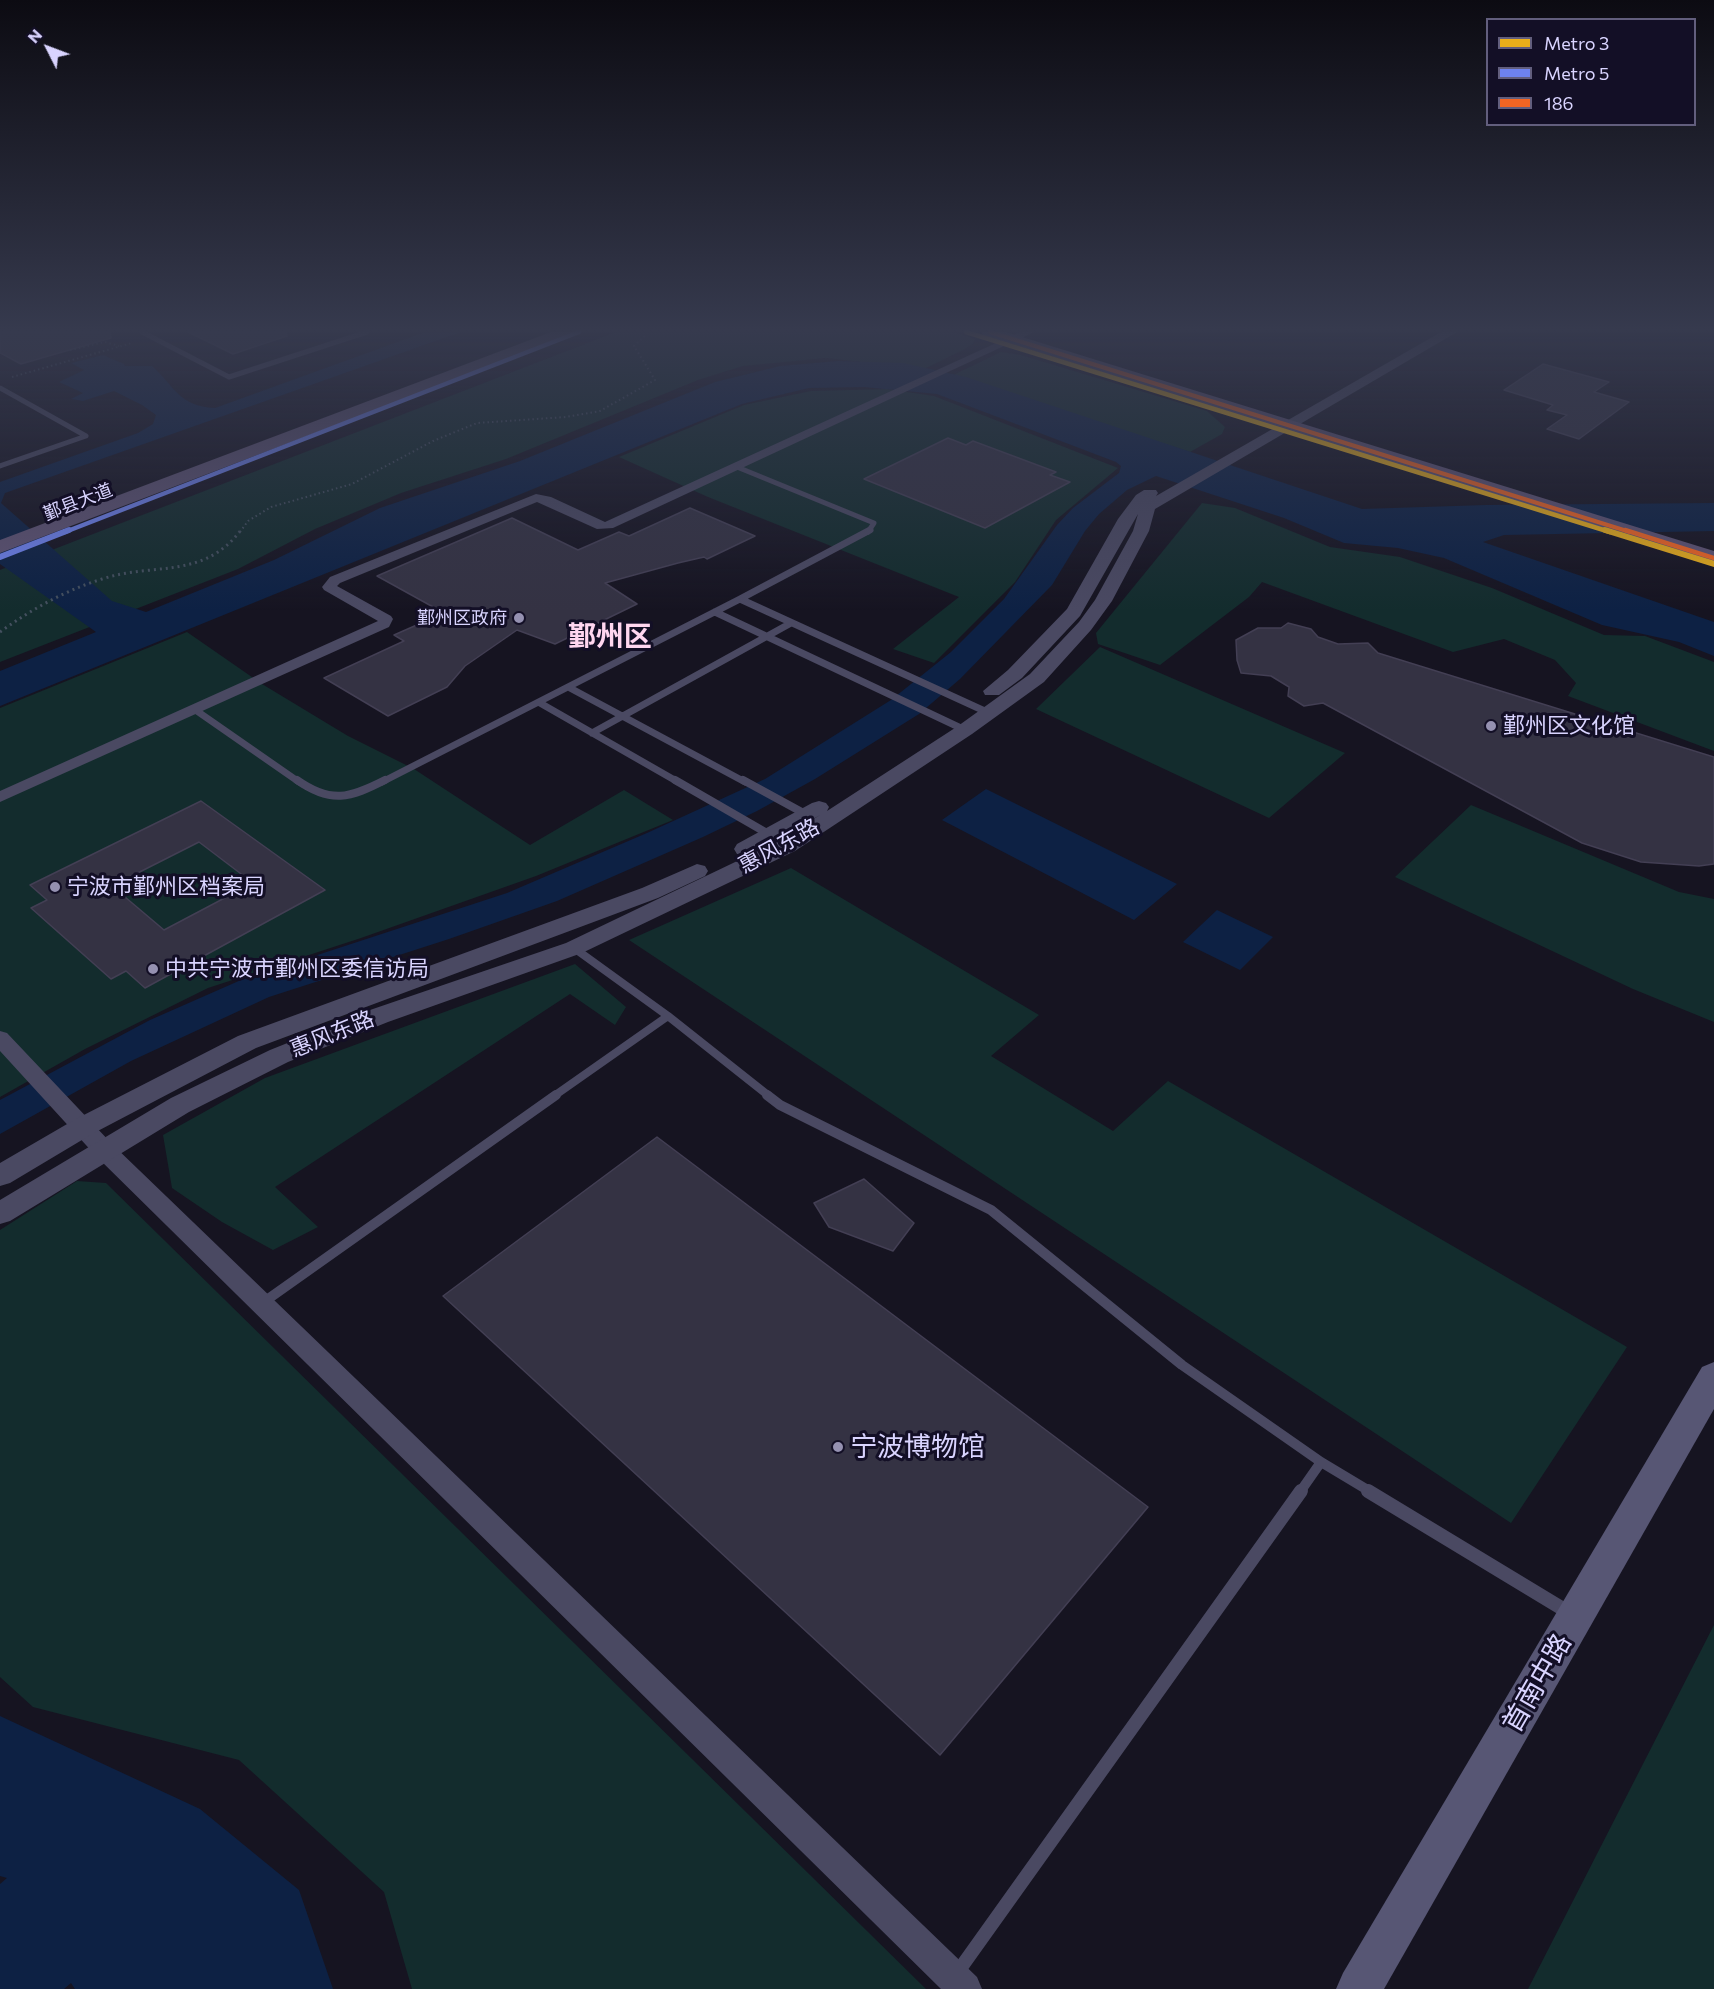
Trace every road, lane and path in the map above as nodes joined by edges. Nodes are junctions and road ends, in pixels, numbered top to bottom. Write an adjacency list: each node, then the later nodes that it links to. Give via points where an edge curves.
1 (66, 425): 9 (lane, via 86,436)
2 (292, 425): 11 (main road, 鄞县大道)
3 (312, 425): 11 (main road, 鄞县大道)
4 (473, 425): 18 (path, via 352,484 271,507 248,521 228,547 201,562 103,578 36,606)
5 (828, 425): 10 (street)
6 (1282, 425): 23 (street, 惠风东路, via 1172,485 1148,507 1141,531 1086,626 1037,678)
7 (1304, 425): 14 (main road, via 1561,511 1660,541)
8 (1307, 425): 14 (main road, via 1514,484)
9 (0, 466)
10 (737, 466): 15 (lane, via 874,523 871,530); 22 (street, via 602,526 536,498 335,580 329,587 386,619 384,624)
11 (25, 530): 12 (main road, 鄞县大道); 13 (main road, 鄞县大道)
12 (0, 531)
13 (0, 547)
14 (1710, 548)
15 (740, 599): 16 (lane); 17 (lane)
16 (715, 612): 19 (lane); 20 (lane)
17 (791, 623): 19 (lane); 23 (lane)
18 (0, 632)
19 (768, 636): 24 (lane); 25 (lane)
20 (570, 688): 21 (lane); 24 (lane)
21 (540, 703): 22 (lane, via 358,794 334,797 314,792); 26 (lane)
22 (194, 710): 27 (street)
23 (981, 710): 25 (street, 惠风东路)
24 (623, 716): 26 (lane); 28 (lane)
25 (957, 726): 28 (street, 惠风东路)
26 (592, 733): 29 (lane)
27 (0, 797)
28 (815, 819): 29 (street, 惠风东路)
29 (779, 840): 30 (street, 惠风东路); 33 (street, 惠风东路, via 650,893 247,1042)
30 (574, 948): 31 (lane); 34 (street, 惠风东路, via 379,1016 279,1056 180,1105)
31 (668, 1016): 37 (lane); 39 (lane, via 780,1105 991,1210 1182,1365)
32 (0, 1038): 33 (street)
33 (83, 1127): 34 (street); 35 (street, 惠风东路)
34 (104, 1150): 36 (street, 惠风东路); 37 (street)
35 (0, 1176)
36 (0, 1213)
37 (261, 1304): 41 (street)
38 (1714, 1377): 40 (main road, 首南中路)
39 (1321, 1462): 40 (lane); 41 (lane)
40 (1576, 1617): 42 (main road, 首南中路)
41 (959, 1984)
42 (1359, 1989)

